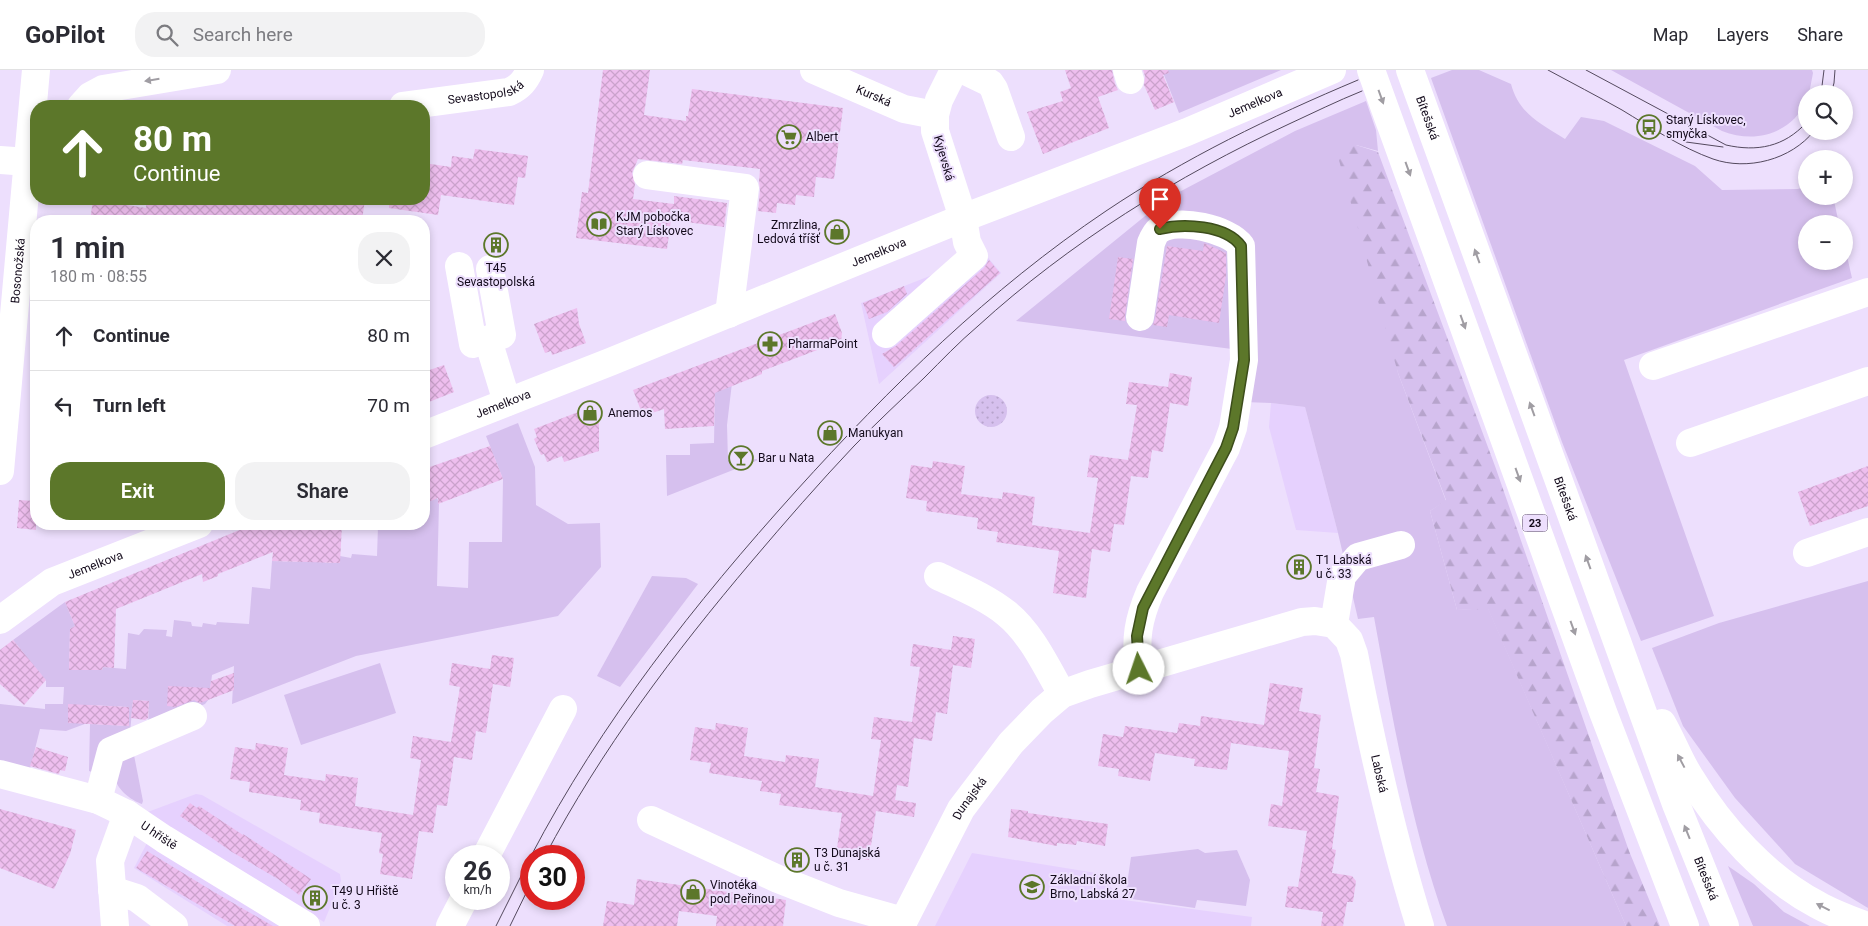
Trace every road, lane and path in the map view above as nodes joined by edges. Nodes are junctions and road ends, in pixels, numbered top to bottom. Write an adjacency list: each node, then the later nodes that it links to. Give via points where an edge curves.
1 (36, 70): 10 (main road, Bosonožská)
2 (217, 70): 11 (main road, one-way to 11, via 103,89)
3 (530, 70): 12 (main road, Sevastopolská, via 525,80 509,92)
4 (814, 70): 13 (main road, Kurská, via 904,109)
5 (954, 70): 13 (main road, Kyjevská)
6 (963, 70): 14 (main road, via 994,88)
7 (1332, 70): 19 (main road, Jemelkova, via 1187,132)
8 (1371, 70): 58 (main road, 23, one-way to 58, via 1603,712)
9 (1410, 70): 40 (main road, Bítešská, one-way to 9)
10 (35, 100)
11 (86, 100)
12 (430, 102)
13 (935, 115): 19 (main road, Kyjevská, via 935,131)
14 (1011, 137)
15 (30, 148): 17 (main road, Bosonožská)
16 (0, 160): 17 (main road)
17 (28, 162): 32 (main road, Bosonožská)
18 (647, 175): 23 (main road, via 746,188)
19 (963, 218): 23 (main road, Jemelkova); 25 (main road, Kyjevská, via 967,242 974,256)
20 (459, 266): 26 (main road, via 473,344)
21 (490, 269): 26 (main road, via 502,336)
22 (1868, 292): 27 (main road)
23 (729, 314): 29 (main road, Jemelkova)
24 (1140, 317): 41 (main road, via 1151,243 1160,229 1181,225 1205,227 1237,240 1241,246 1244,360 1233,428 1226,448 1143,608 1137,636)
25 (886, 334)
26 (488, 340): 29 (main road)
27 (1653, 366)
28 (1868, 380): 31 (main road)
29 (507, 402): 30 (main road, Jemelkova)
30 (430, 433)
31 (1690, 443)
32 (0, 471)
33 (184, 530): 38 (main road, Jemelkova, via 52,582)
34 (1868, 532): 36 (main road)
35 (1401, 545): 39 (main road, via 1358,557 1342,576)
36 (1807, 553)
37 (938, 576): 42 (main road, via 1006,612 1030,639)
38 (0, 620)
39 (1334, 624): 41 (main road, Dunajská, via 1302,622); 57 (main road, Labská, via 1348,640 1354,654 1383,793)
40 (1616, 641): 59 (main road, Bítešská, one-way to 40); 60 (main road, one-way to 40, via 1836,914 1799,893 1767,869 1736,838 1689,776)
41 (1139, 669): 42 (main road, Dunajská)
42 (1062, 694): 52 (main road, Dunajská, via 1011,743 961,809)
43 (563, 709): 49 (main road)
44 (193, 716): 46 (main road, via 110,751)
45 (0, 774): 46 (main road, U hřiště)
46 (98, 800): 47 (main road, U hřiště)
47 (127, 814): 50 (main road, via 110,861); 55 (main road, U hřiště)
48 (651, 820): 52 (main road, Dunajská, via 778,879)
49 (492, 845)
50 (112, 890): 53 (main road); 54 (main road, via 137,898)
51 (458, 910): 56 (main road)
52 (902, 923)
53 (116, 926)
54 (174, 926)
55 (306, 926)
56 (450, 926)
57 (1420, 926)
58 (1685, 926)
59 (1725, 926)
60 (1868, 926)

